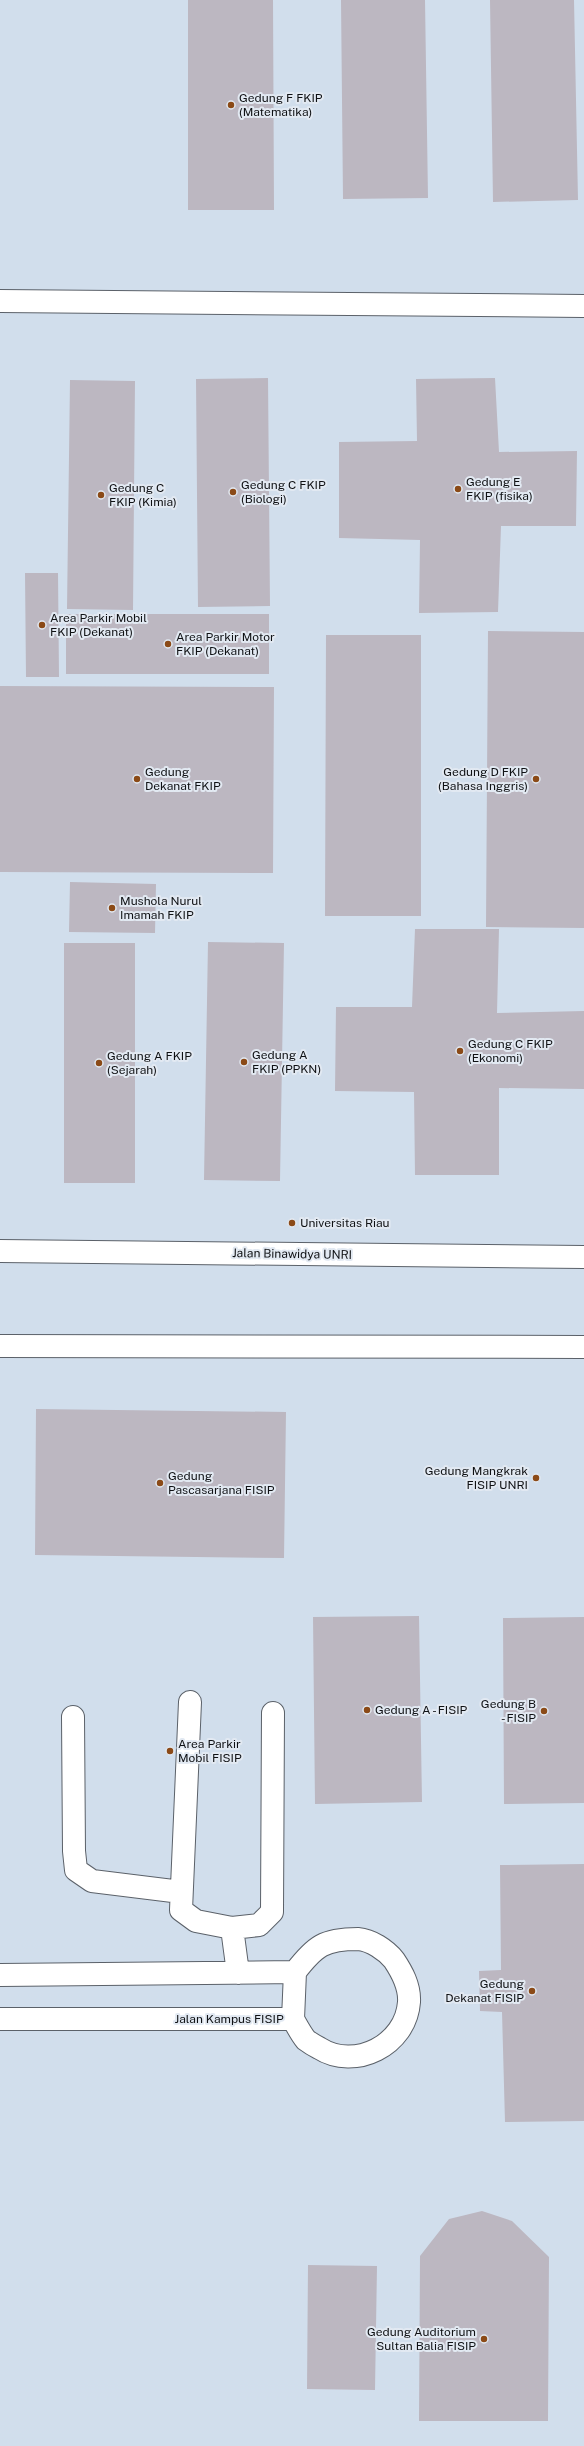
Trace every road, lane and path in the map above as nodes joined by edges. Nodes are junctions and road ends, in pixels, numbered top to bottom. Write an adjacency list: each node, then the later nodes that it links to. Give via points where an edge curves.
1 (0, 301): 2 (lane)
2 (584, 306)
3 (0, 1251): 4 (lane, Jalan Binawidya UNRI)
4 (584, 1257)
5 (0, 1346): 6 (lane)
6 (584, 1347)
7 (190, 1702): 10 (lane)
8 (273, 1713): 11 (lane, via 272,1912 259,1925)
9 (73, 1717): 10 (lane, via 76,1870 92,1881)
10 (181, 1892): 11 (lane, via 181,1910 196,1921)
11 (232, 1928): 13 (lane)
12 (295, 1972): 13 (lane); 16 (lane); 16 (lane, Jalan Kampus FISIP, via 312,1950 336,1939 364,1940 388,1952 404,1974 409,2002 401,2028 382,2048 357,2058 330,2055 307,2041)
13 (238, 1973): 14 (lane)
14 (0, 1975)
15 (0, 2020): 16 (lane, Jalan Kampus FISIP)
16 (293, 2020)

